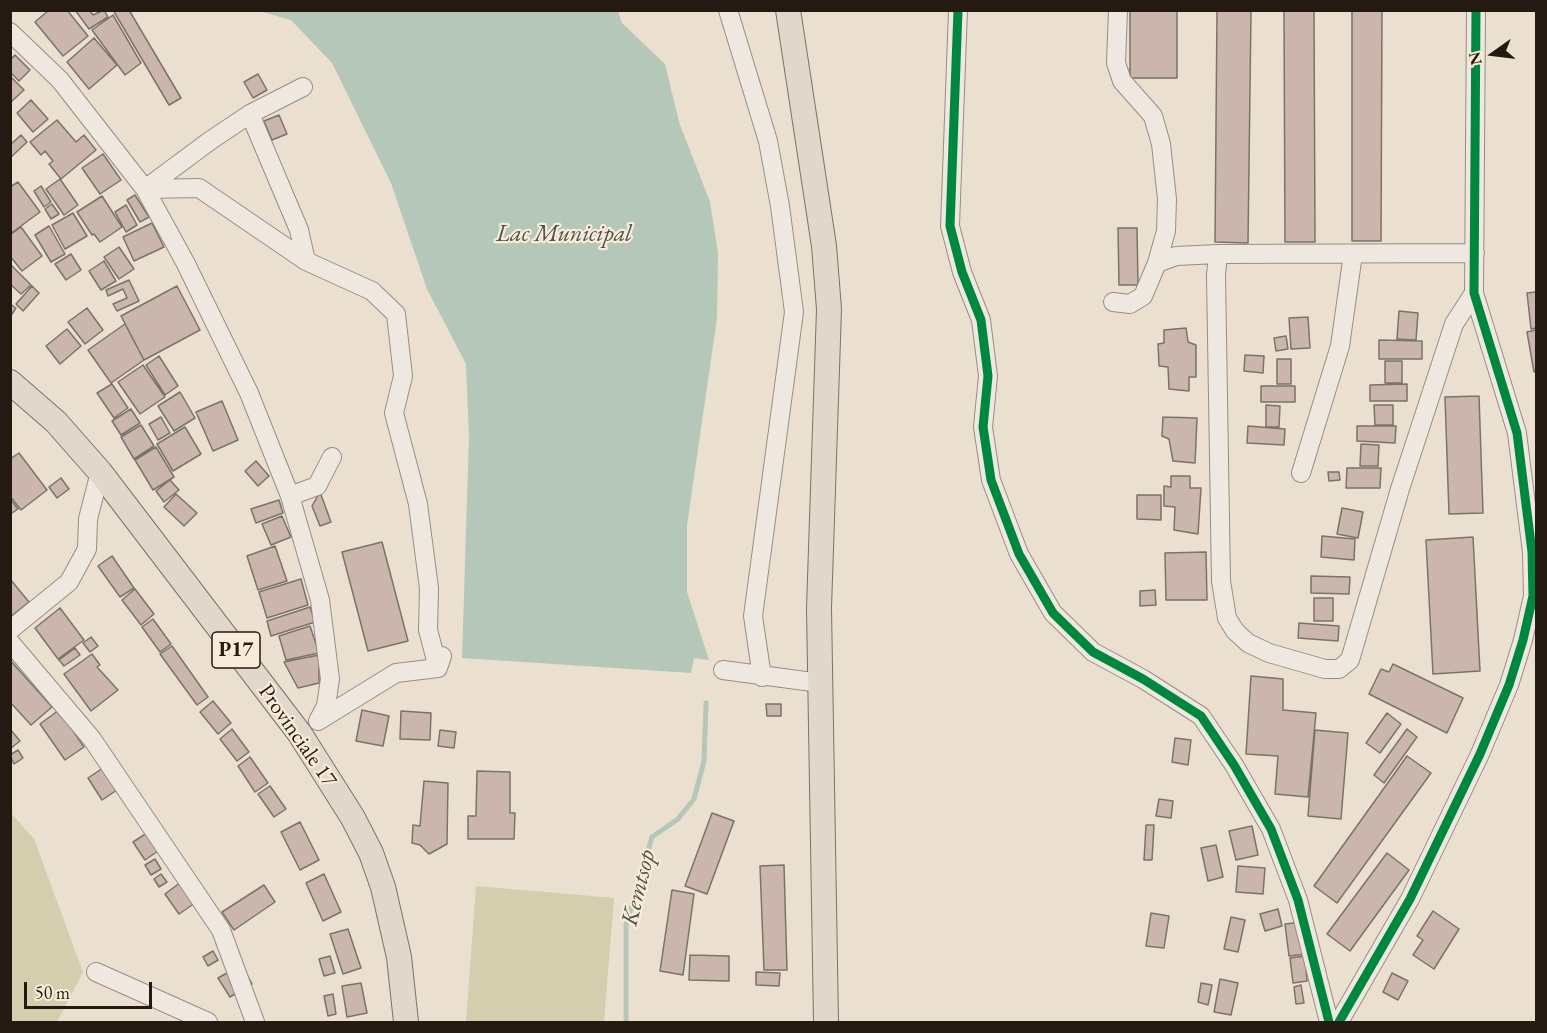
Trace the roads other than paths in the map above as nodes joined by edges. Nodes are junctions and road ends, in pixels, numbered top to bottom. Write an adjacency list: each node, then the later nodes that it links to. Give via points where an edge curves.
1 (728, 10): 25 (street, via 768,141 794,312 753,615)
2 (788, 10): 26 (main road, via 824,246 829,309)
3 (958, 10): 33 (street, via 950,226 962,272 981,320 988,376 983,427 991,480 1019,554 1053,613 1093,652 1202,716 1234,765 1271,829 1298,900)
4 (1118, 10): 14 (street, via 1116,63 1122,81 1153,116 1161,144 1166,231)
5 (1476, 10): 10 (street)
6 (10, 32): 9 (street, via 60,80)
7 (303, 87): 8 (street)
8 (250, 114): 9 (street); 13 (street, via 299,230)
9 (145, 189): 13 (street, via 199,188); 21 (street, via 249,393)
10 (1475, 253): 12 (street); 15 (street)
11 (1218, 254): 12 (street); 14 (street, via 1176,256); 15 (street, via 1220,570 1227,618 1248,642 1269,653 1325,669 1339,669 1350,660 1454,324)
12 (1353, 254): 20 (street, via 1340,346)
13 (306, 261): 27 (street, via 372,291 396,314 403,376 394,412 418,504 429,588 428,630 441,660 396,673)
14 (1157, 263): 16 (street, via 1143,296 1130,304)
15 (1474, 293): 34 (street, via 1517,433 1532,552 1533,596 1509,685 1480,754 1410,899)
16 (1113, 302)
17 (10, 382): 19 (main road, Provinciale 17 / P17, via 56,422)
18 (332, 457): 21 (street, via 317,486)
19 (100, 472): 22 (street, via 88,519 87,549 69,582); 27 (main road, Provinciale 17 / P17)
20 (1300, 473)
21 (290, 496): 27 (street, via 316,581 330,679 326,706)
22 (10, 630)
23 (10, 642): 30 (street, via 92,739 221,930)
24 (723, 670): 25 (street)
25 (762, 677): 26 (street)
26 (820, 683): 32 (main road)
27 (309, 728): 31 (main road, Provinciale 17 / P17, via 371,853 383,886 393,927)
28 (96, 972): 29 (street)
29 (208, 1023)
30 (255, 1023)
31 (406, 1023)
32 (826, 1023)
33 (1329, 1023)
34 (1339, 1023)

